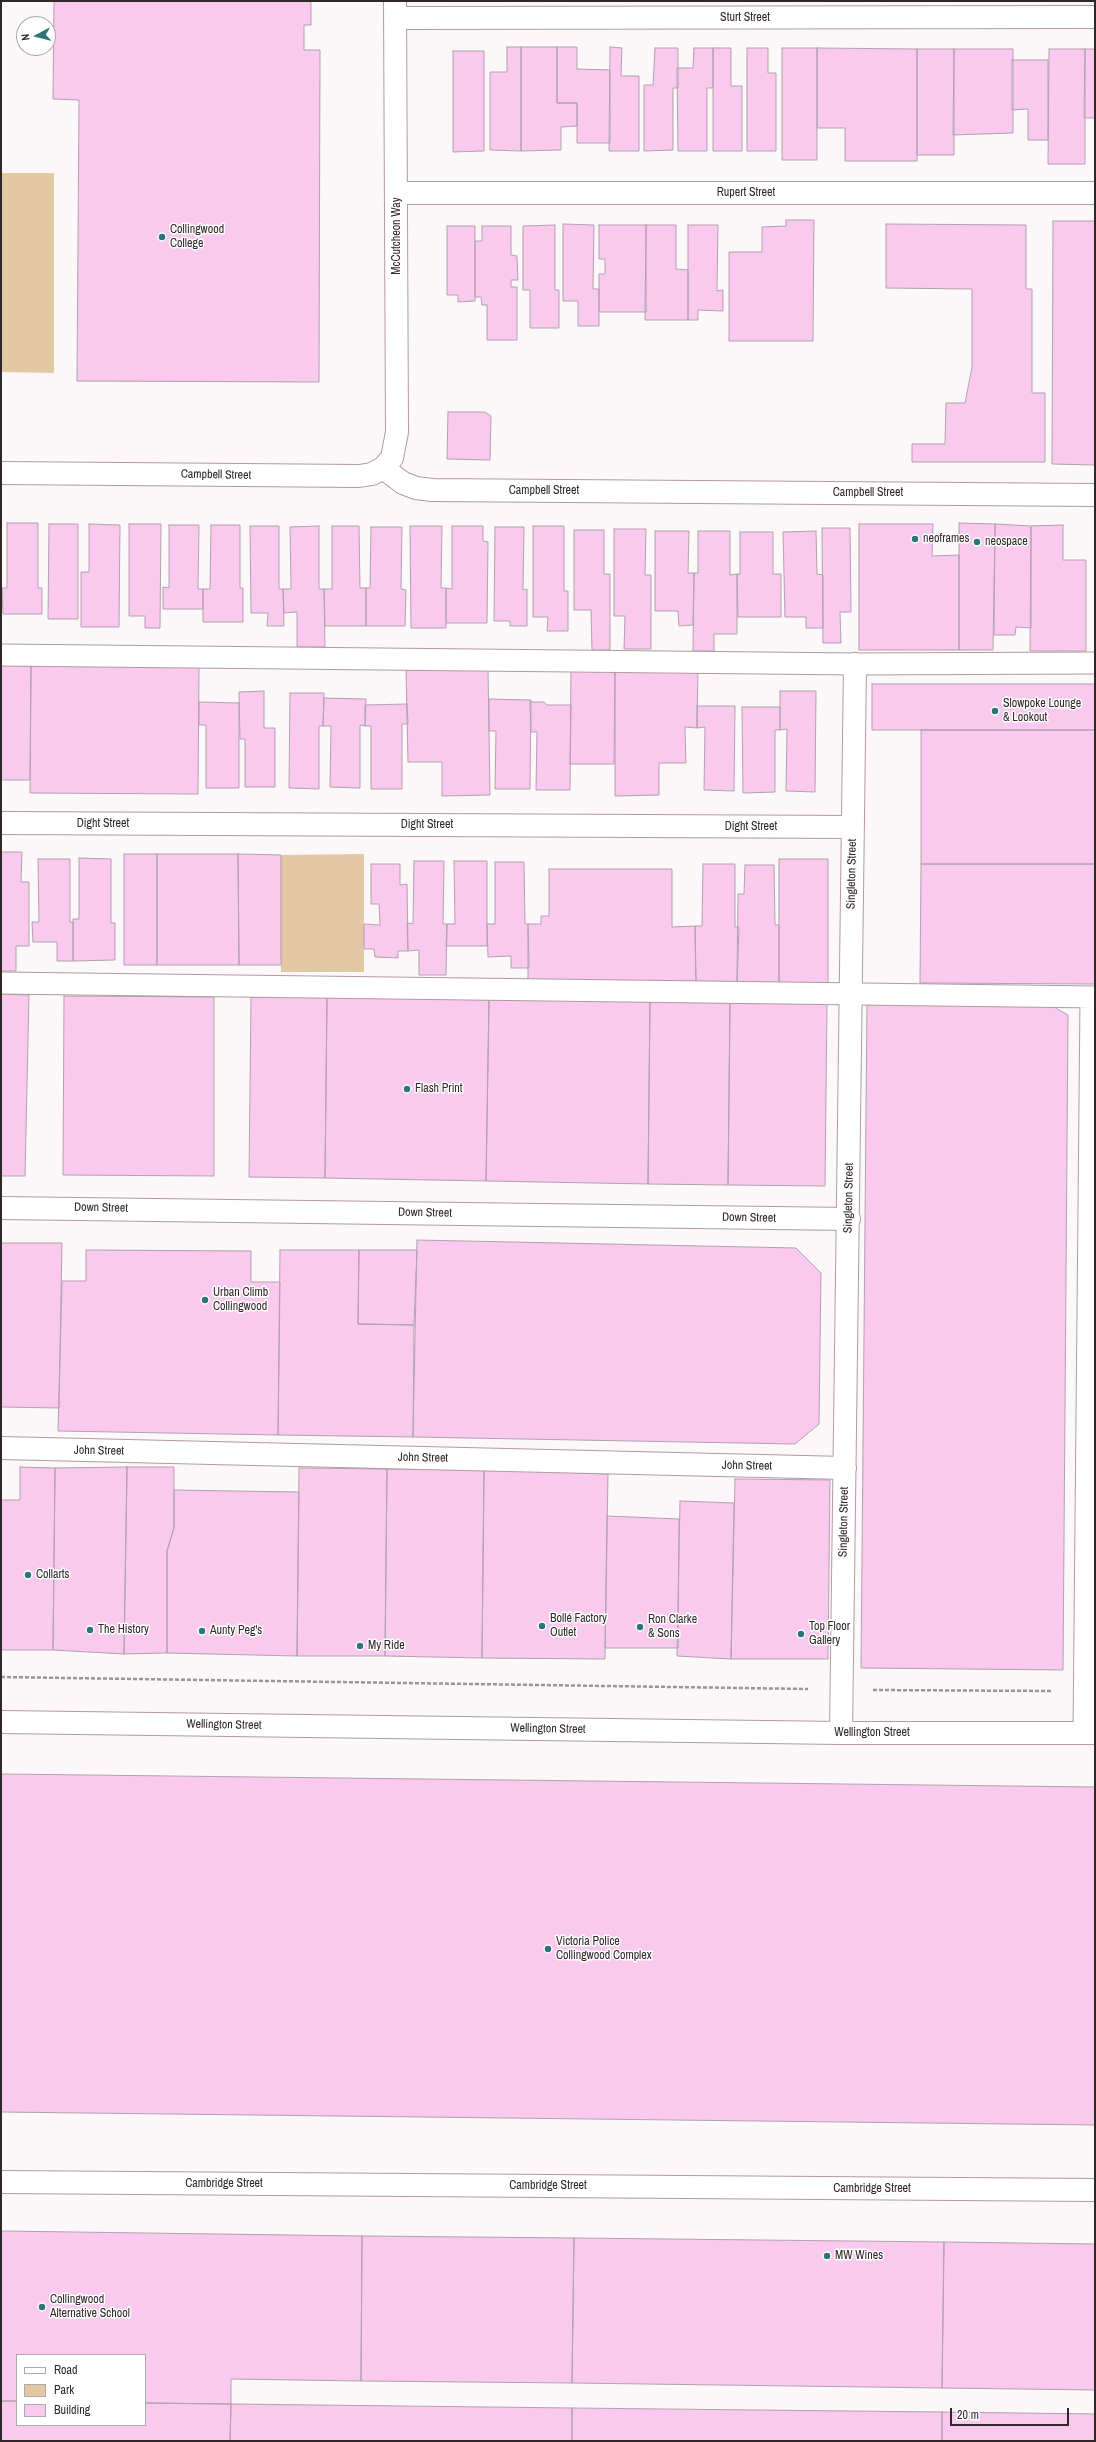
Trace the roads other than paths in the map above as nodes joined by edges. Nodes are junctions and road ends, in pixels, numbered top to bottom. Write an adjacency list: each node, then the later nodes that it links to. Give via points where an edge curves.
1 (395, 10): 2 (street, Sturt Street); 3 (street, McCutcheon Way)
2 (1095, 17)
3 (397, 193): 4 (street, Rupert Street); 5 (street, McCutcheon Way, via 397,432 392,458)
4 (1095, 193)
5 (384, 468): 6 (street, Campbell Street, via 372,474 359,476); 7 (street, Campbell Street, via 416,488 432,490)
6 (1, 473)
7 (1095, 495)
8 (1, 655): 10 (lane)
9 (1095, 663): 10 (lane)
10 (855, 664): 12 (street, Singleton Street)
11 (1, 823): 12 (street, Dight Street)
12 (853, 827): 14 (street, Singleton Street)
13 (1, 983): 14 (lane)
14 (851, 993): 15 (lane); 17 (street, Singleton Street)
15 (1093, 997): 22 (lane, via 1085,1692)
16 (1, 1208): 17 (street, Down Street)
17 (849, 1219): 19 (street, Singleton Street)
18 (1, 1448): 19 (street, John Street)
19 (845, 1468): 21 (street, Singleton Street)
20 (1, 1722): 21 (street, Wellington Street)
21 (841, 1733): 22 (street, Wellington Street)
22 (1090, 1733)
23 (1, 2182): 24 (street, Cambridge Street)
24 (1095, 2190)

